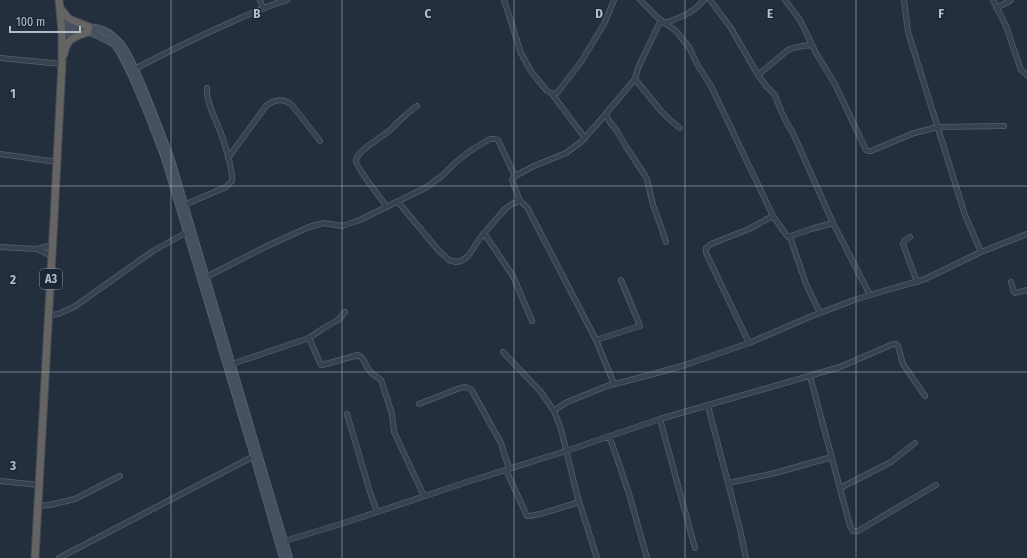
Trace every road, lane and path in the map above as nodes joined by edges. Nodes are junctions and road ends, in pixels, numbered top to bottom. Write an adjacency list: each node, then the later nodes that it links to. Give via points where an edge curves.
1 (59, 0): 13 (highway, A3)
2 (260, 0): 15 (street)
3 (287, 0): 15 (street)
4 (504, 0): 27 (street, via 528,66)
5 (614, 0): 27 (street, via 604,24 581,62 557,93)
6 (640, 0): 16 (street)
7 (704, 0): 16 (street, via 692,12)
8 (710, 0): 23 (street, via 731,28)
9 (785, 0): 19 (street, via 800,20)
10 (904, 0): 33 (street, via 908,32)
11 (993, 0): 14 (street)
12 (1011, 0): 14 (street)
13 (60, 8): 17 (highway, A3); 18 (highway, via 69,19)
14 (996, 8): 24 (street, via 1006,26 1020,70)
15 (262, 9): 22 (street, via 174,48)
16 (665, 23): 25 (street, via 659,24); 45 (street, via 690,47)
17 (61, 29): 18 (main road); 21 (highway, A3)
18 (89, 30): 21 (highway, via 69,41); 22 (main road, via 99,29 115,38); 47 (main road, via 113,43 133,78 165,158)
19 (812, 45): 23 (street, via 797,46 788,50); 33 (street, via 835,84 866,150 871,151 914,133)
20 (0, 58): 21 (street)
21 (62, 64): 39 (highway, A3)
22 (135, 69): 43 (main road, via 168,153)
23 (758, 75): 46 (street, via 777,98)
24 (1027, 75)
25 (635, 79): 29 (street); 34 (street, via 665,116)
26 (207, 88): 38 (street, via 208,102)
27 (552, 94): 35 (street)
28 (417, 106): 44 (street, via 356,159 361,171)
29 (606, 114): 30 (street); 31 (street)
30 (602, 119): 31 (street); 35 (street)
31 (609, 121): 52 (street, via 647,179 654,210)
32 (1004, 126): 33 (street)
33 (938, 127): 56 (street, via 965,216)
34 (680, 128)
35 (585, 138): 40 (street, via 566,153)
36 (320, 141): 38 (street, via 292,105 278,100 266,106)
37 (0, 154): 39 (street)
38 (228, 158): 43 (street, via 231,183)
39 (57, 160): 53 (highway, A3)
40 (515, 176): 41 (street, via 512,180); 42 (street, via 498,140 493,139 470,151 427,187)
41 (520, 201): 48 (street, via 505,209); 69 (street, via 527,207)
42 (398, 202): 44 (street); 48 (street, via 439,251 453,262 467,257)
43 (184, 205): 58 (main road)
44 (387, 207): 58 (street, via 342,226 324,223 309,227)
45 (773, 216): 50 (street); 70 (street, via 706,248 706,253)
46 (833, 223): 50 (street); 63 (street)
47 (187, 232): 66 (street, via 153,252 74,307); 83 (main road)
48 (484, 233): 67 (street, via 513,276)
49 (1027, 234): 56 (street)
50 (790, 237): 65 (street, via 806,284)
51 (910, 237): 60 (street, via 903,244)
52 (666, 242)
53 (53, 244): 55 (street); 57 (highway, A3)
54 (0, 247): 55 (street)
55 (37, 249): 57 (street)
56 (981, 252): 60 (street)
57 (52, 256): 66 (highway, A3)
58 (206, 276): 72 (main road)
59 (621, 280): 69 (street, via 640,326)
60 (917, 282): 63 (street)
61 (1011, 282): 62 (street, via 1015,293)
62 (1027, 290)
63 (870, 295): 65 (street)
64 (345, 312): 68 (street, via 338,320)
65 (820, 313): 70 (street)
66 (49, 316): 90 (highway, A3)
67 (532, 321)
68 (309, 338): 72 (street); 93 (street, via 321,365 358,355 363,358 373,375 381,380 394,432)
69 (596, 340): 74 (street)
70 (749, 343): 74 (street, via 657,374)
71 (503, 352): 78 (street)
72 (232, 364): 83 (main road)
73 (810, 376): 75 (street, via 840,367 896,344 904,364); 77 (street); 85 (street)
74 (614, 384): 78 (street, via 565,403)
75 (925, 396)
76 (419, 404): 86 (street, via 460,388 471,389 502,443)
77 (708, 406): 80 (street); 89 (street)
78 (554, 411): 84 (street)
79 (348, 414): 96 (street)
80 (660, 420): 81 (street); 98 (street)
81 (609, 436): 84 (street); 104 (street)
82 (915, 443): 92 (street, via 891,462)
83 (254, 451): 97 (main road); 100 (street); 101 (main road)
84 (566, 451): 86 (street); 94 (street)
85 (832, 457): 89 (street); 92 (street)
86 (507, 469): 93 (street); 94 (street, via 527,516)
87 (120, 476): 95 (street, via 74,499)
88 (0, 481): 90 (street)
89 (729, 483): 105 (street)
90 (39, 485): 95 (highway, A3)
91 (936, 485): 92 (street, via 855,532 850,526)
92 (840, 488)
93 (424, 496): 96 (street)
94 (579, 502): 103 (street)
95 (38, 506): 99 (highway, A3)
96 (378, 512): 97 (street)
97 (285, 541): 102 (main road)
98 (695, 548)
99 (35, 558)
100 (59, 558)
101 (283, 558)
102 (289, 558)
103 (597, 558)
104 (647, 558)
105 (746, 558)

